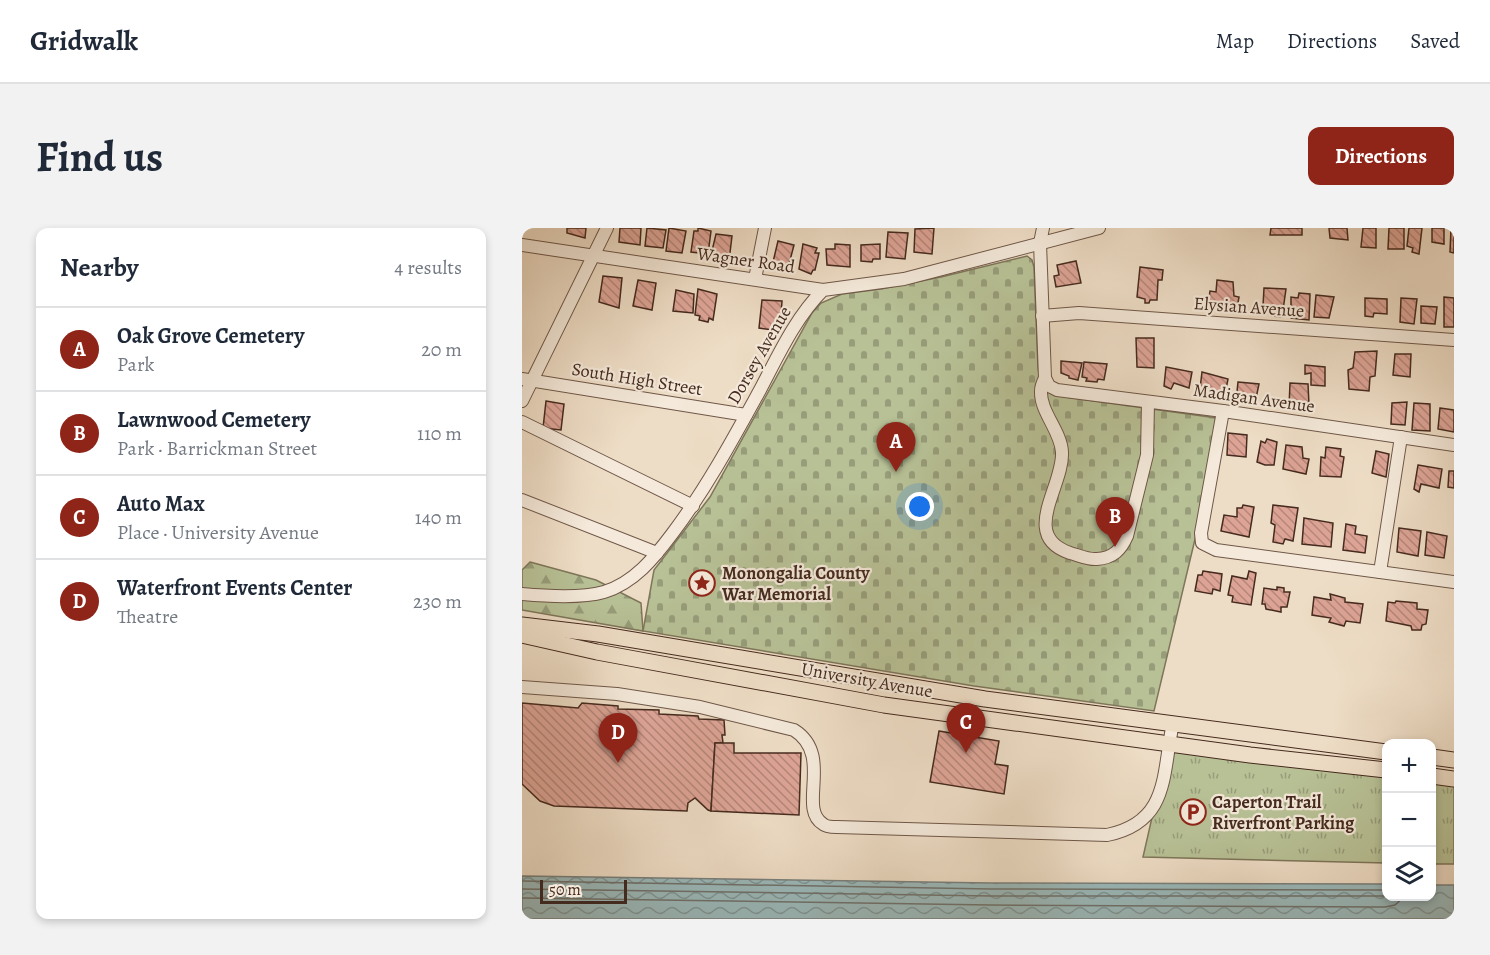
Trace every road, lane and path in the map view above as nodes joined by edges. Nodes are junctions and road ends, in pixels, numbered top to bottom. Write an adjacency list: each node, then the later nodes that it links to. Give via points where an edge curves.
1 (607, 228): 7 (street)
2 (765, 228): 8 (street)
3 (1043, 228): 5 (street)
4 (1099, 228): 5 (street)
5 (1040, 243): 9 (street, via 904,279); 10 (street)
6 (522, 245): 7 (street, Wagner Road)
7 (594, 256): 8 (street, Wagner Road); 12 (street)
8 (755, 279): 9 (street, Wagner Road)
9 (823, 290): 17 (street, Dorsey Avenue, via 802,315)
10 (1042, 316): 11 (street, Elysian Avenue, via 1079,313); 13 (street)
11 (1454, 340)
12 (527, 380): 14 (street); 17 (street, South High Street)
13 (1047, 382): 15 (street, Madigan Avenue, via 1057,390); 15 (street, via 1040,392 1062,450 1045,520 1046,532 1062,550 1092,560 1116,553 1124,545 1147,455)
14 (522, 401)
15 (1148, 402): 16 (street, Madigan Avenue)
16 (1223, 411): 19 (street, Madigan Avenue); 24 (street, via 1202,543 1216,550)
17 (746, 415): 22 (street, Dorsey Avenue)
18 (522, 422): 22 (street)
19 (1401, 437): 20 (street, Madigan Avenue); 24 (street)
20 (1454, 445)
21 (522, 500): 23 (street)
22 (693, 506): 23 (street, Dorsey Avenue)
23 (657, 553): 26 (street, Dorsey Avenue, via 645,568 603,592 571,596)
24 (1380, 572): 25 (street)
25 (1454, 582)
26 (522, 594)
27 (522, 625): 30 (main road, University Avenue, via 598,634 985,699)
28 (522, 635): 31 (main road, University Avenue, via 884,705)
29 (522, 687): 31 (street, via 617,694 732,714 794,730 812,751 813,809 824,825 837,827 1107,835 1122,832 1136,825 1157,803)
30 (1173, 723): 31 (street); 32 (main road, University Avenue)
31 (1169, 743): 35 (main road, University Avenue)
32 (1382, 751)
33 (1436, 758): 34 (main road)
34 (1454, 760)
35 (1382, 770)
36 (1436, 777): 37 (main road)
37 (1454, 779)

